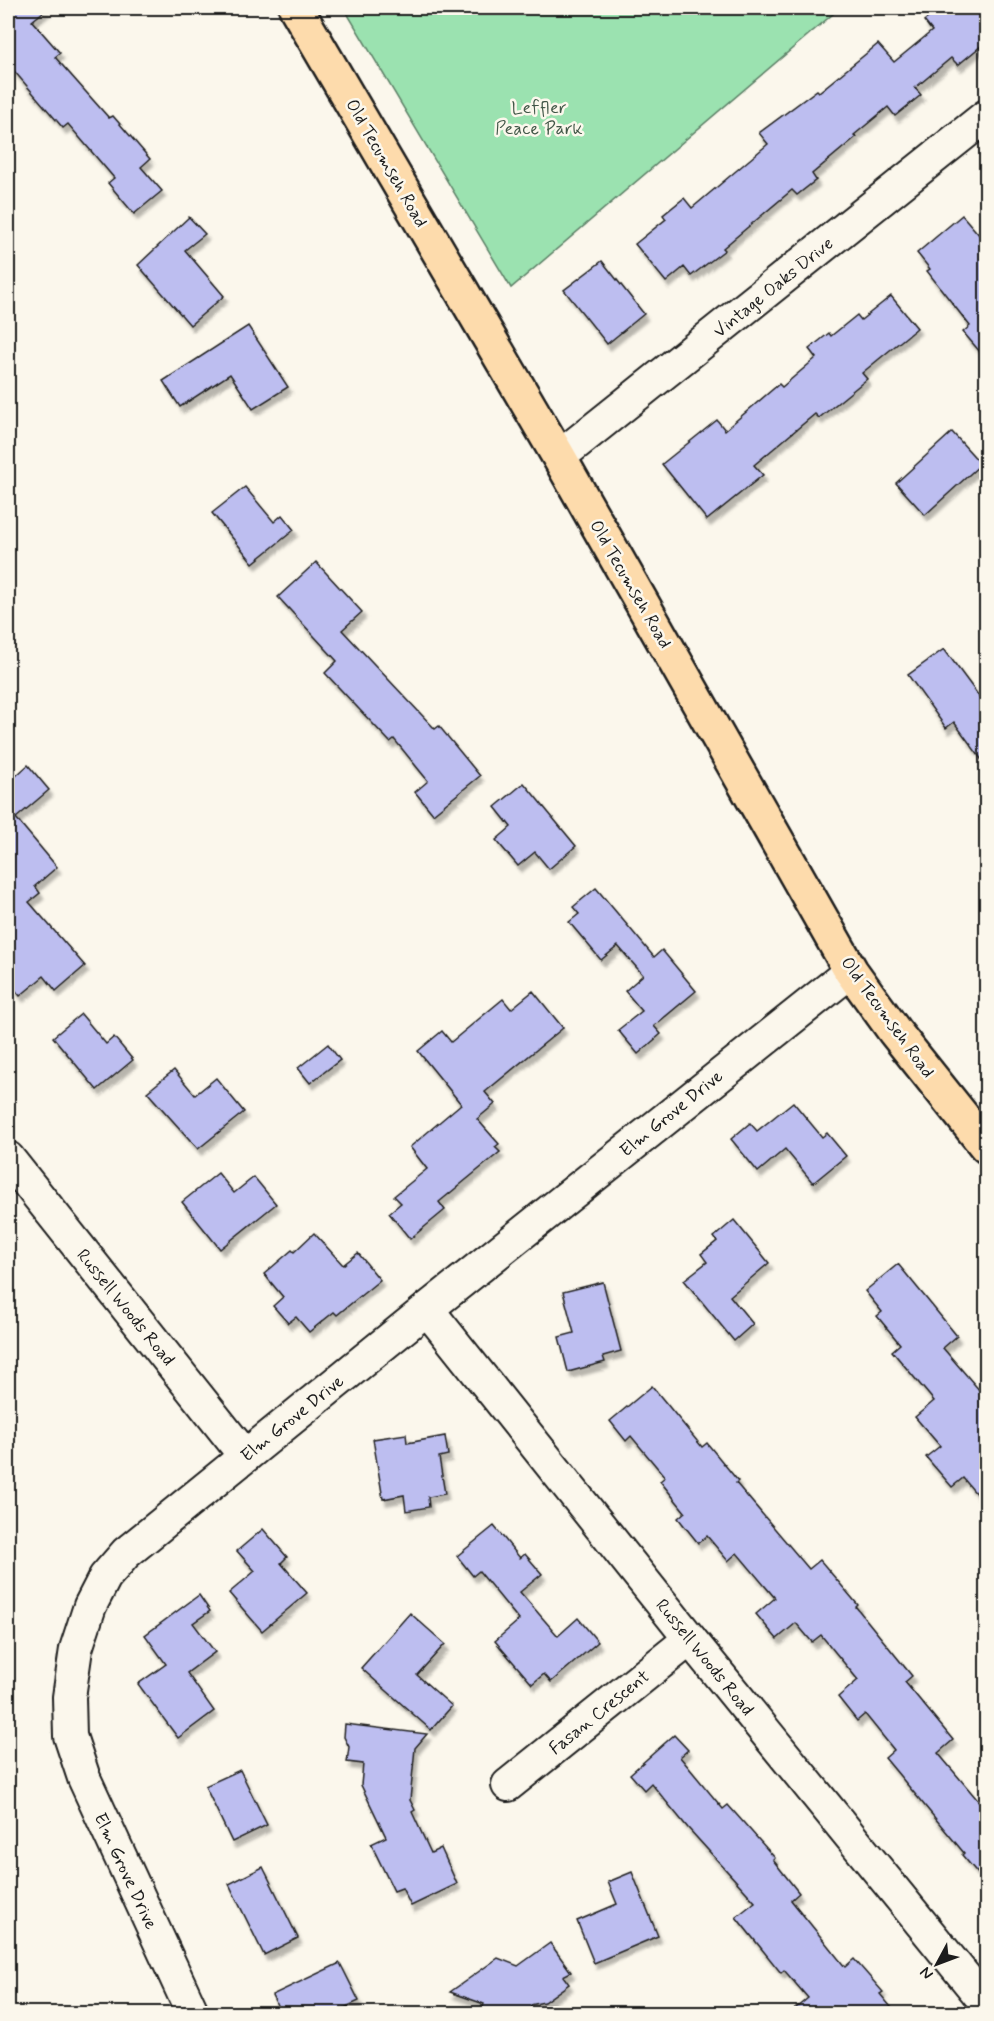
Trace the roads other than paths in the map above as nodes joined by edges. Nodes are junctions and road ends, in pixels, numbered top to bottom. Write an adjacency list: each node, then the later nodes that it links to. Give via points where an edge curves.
1 (296, 8): 3 (main road, Old Tecumseh Road)
2 (981, 131): 3 (street, Vintage Oaks Drive)
3 (559, 457): 4 (main road, Old Tecumseh Road)
4 (851, 971): 5 (main road, Old Tecumseh Road); 7 (street, Elm Grove Drive)
5 (987, 1146)
6 (8, 1158): 8 (street, Russell Woods Road)
7 (427, 1309): 8 (street, Elm Grove Drive); 9 (street, Russell Woods Road)
8 (245, 1456): 12 (street, Elm Grove Drive, via 126,1552 105,1577 90,1606 76,1649 69,1697 70,1736 84,1778)
9 (690, 1639): 10 (street, Fasan Crescent); 11 (street, Russell Woods Road)
10 (508, 1785)
11 (987, 2003)
12 (193, 2013)

